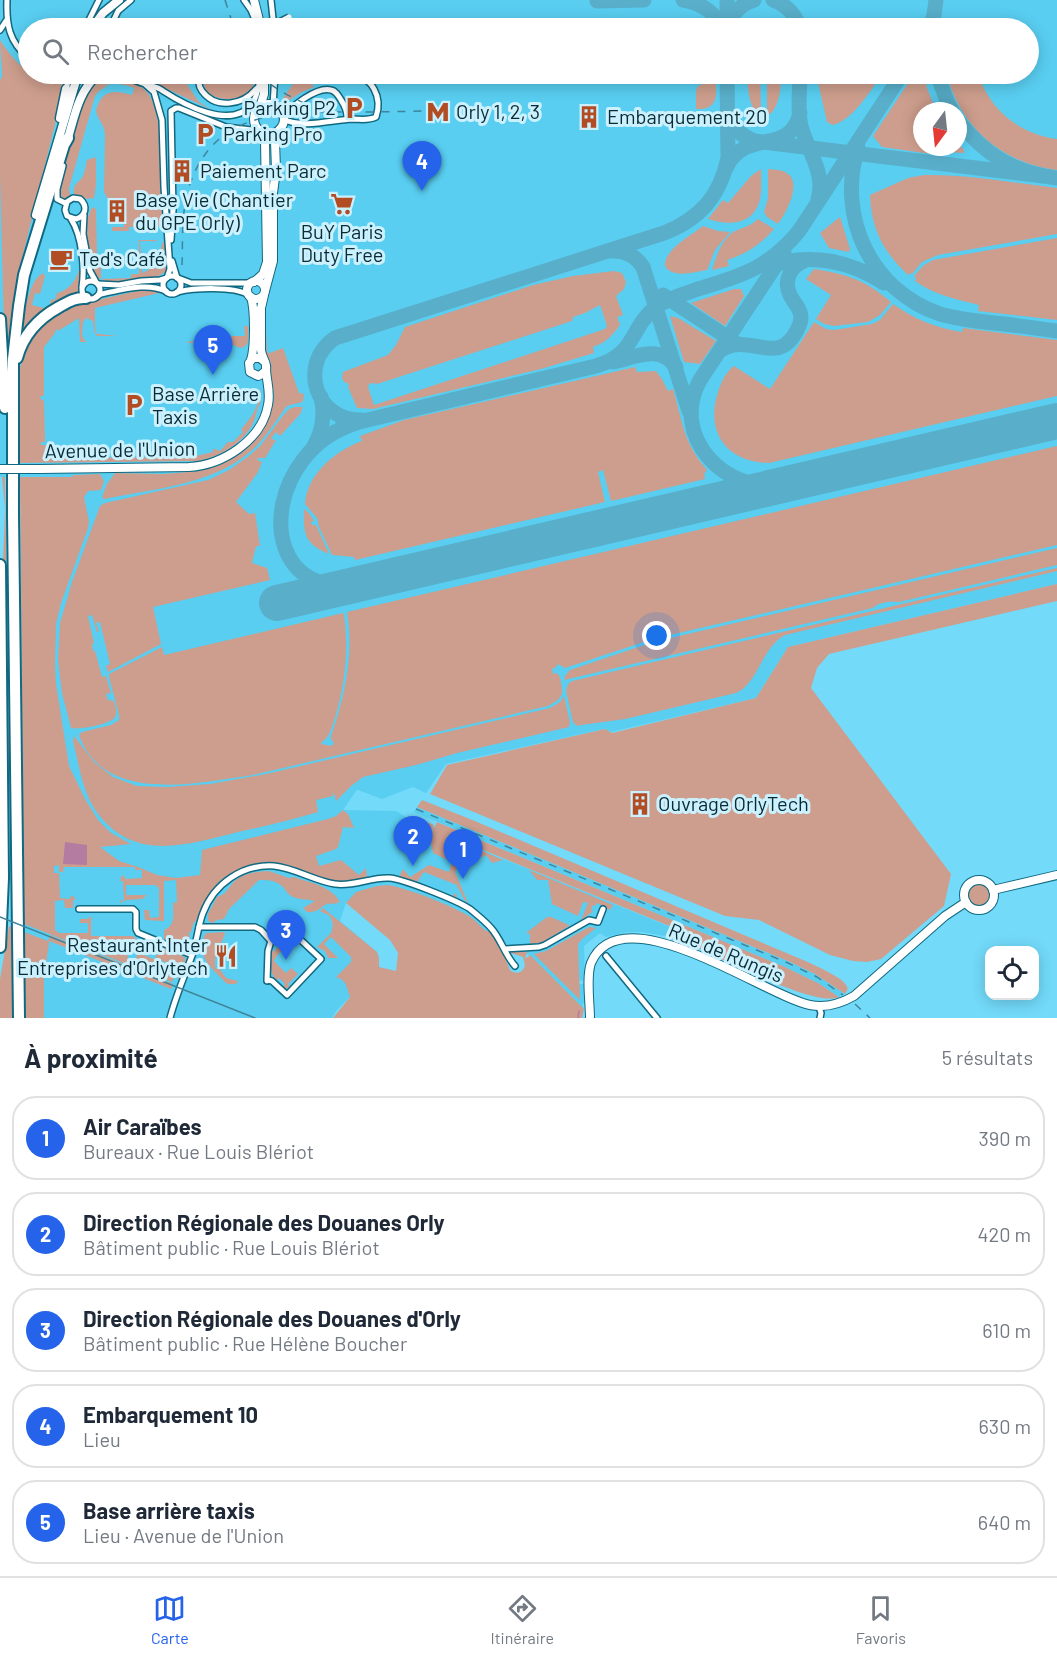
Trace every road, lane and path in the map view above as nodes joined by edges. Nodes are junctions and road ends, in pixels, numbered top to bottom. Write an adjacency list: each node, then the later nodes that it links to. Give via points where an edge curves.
1 (6, 0): 14 (street)
2 (99, 0): 8 (street)
3 (119, 0): 9 (main road)
4 (131, 0): 10 (street)
5 (244, 0): 11 (street)
6 (254, 0): 12 (street)
7 (270, 0): 13 (street)
8 (91, 18)
9 (99, 18)
10 (114, 18)
11 (255, 18)
12 (257, 18)
13 (273, 18)
14 (6, 21): 15 (street); 16 (street)
15 (0, 30)
16 (18, 47)
17 (70, 84): 26 (street)
18 (72, 84): 26 (main road)
19 (88, 84): 33 (main road, via 78,101)
20 (199, 84): 25 (street, via 210,99 229,104 252,94)
21 (264, 84): 28 (street, Avenue de l'Union)
22 (274, 84): 27 (street)
23 (370, 84): 30 (street, via 378,102 374,118 304,123)
24 (146, 85): 25 (street, via 220,116 246,110); 38 (street, via 154,92 162,120)
25 (259, 85)
26 (70, 88): 36 (main road)
27 (273, 105): 28 (street); 30 (street, via 281,111)
28 (260, 107): 32 (street, Avenue de l'Union, via 254,119)
29 (347, 117): 30 (street, via 337,93 326,89 305,98)
30 (283, 119): 31 (street, Avenue de l'Union)
31 (280, 129): 32 (street); 45 (street, Avenue de l'Union, via 275,141 273,261)
32 (262, 132): 38 (street, via 226,128 176,108 171,111); 42 (street, Avenue de l'Union, via 267,262 263,274)
33 (68, 138): 34 (street, via 56,193 59,201); 48 (highway, via 29,257)
34 (67, 202): 35 (street, via 73,198 80,200 85,204); 37 (street, via 64,210)
35 (85, 212): 37 (street, via 79,218); 41 (street, via 83,234 91,274)
36 (36, 215): 48 (highway, via 20,273)
37 (70, 218): 46 (street)
38 (170, 257): 39 (street); 40 (street)
39 (167, 278): 40 (street); 41 (street, via 119,285); 43 (street)
40 (177, 278): 42 (street, via 191,283); 44 (street, via 181,285)
41 (97, 283): 46 (street, via 100,290); 46 (street, via 84,283)
42 (253, 283): 45 (street, via 262,284); 47 (street, Avenue de l'Union, via 248,290)
43 (166, 291): 44 (street); 46 (street, via 143,286)
44 (177, 292): 47 (street, via 229,290)
45 (265, 293): 47 (street, via 257,299); 51 (street, Avenue de l'Union, via 260,312 261,350)
46 (88, 294): 52 (highway, via 50,312 35,324 20,348)
47 (250, 296): 50 (street, Avenue de l'Union, via 254,334)
48 (18, 306): 52 (highway)
49 (0, 319): 56 (highway, via 8,508)
50 (251, 360): 51 (street, via 260,358); 53 (street, Avenue de l'Union, via 248,369)
51 (266, 365): 53 (street, via 261,375); 54 (street, Avenue de l'Union, via 266,414 256,432)
52 (12, 373): 56 (highway)
53 (255, 376): 54 (street, Avenue de l'Union, via 264,388 263,407)
54 (236, 450): 55 (street, Avenue de l'Union, bridge, via 196,467)
55 (0, 469)
56 (13, 515): 58 (highway)
57 (0, 565): 64 (highway)
58 (15, 720): 64 (highway, via 11,730 7,897); 73 (highway)
59 (1057, 875): 60 (street)
60 (993, 890): 61 (street, via 992,901 985,909 974,909); 61 (street, via 983,880 974,880 965,888)
61 (966, 902): 72 (street, via 854,996 834,1005)
62 (79, 909): 69 (street, via 133,909 138,933)
63 (603, 909): 68 (street, via 598,922 589,920 545,945)
64 (3, 911): 67 (highway)
65 (199, 927): 66 (street, via 255,927); 68 (street, via 206,905 221,884 250,868 275,866 333,884 387,878 418,887 468,908 489,926); 69 (street)
66 (271, 940): 66 (street, via 267,981 287,995 321,959 288,928)
67 (0, 947)
68 (505, 949): 71 (street)
69 (192, 955): 74 (street)
70 (606, 956): 76 (street)
71 (515, 966)
72 (819, 1006): 75 (street, Rue de Rungis, via 798,1002 668,944 625,939 607,945 597,954 590,971); 77 (street)
73 (19, 1018)
74 (170, 1018)
75 (590, 1018)
76 (657, 1018)
77 (820, 1018)

